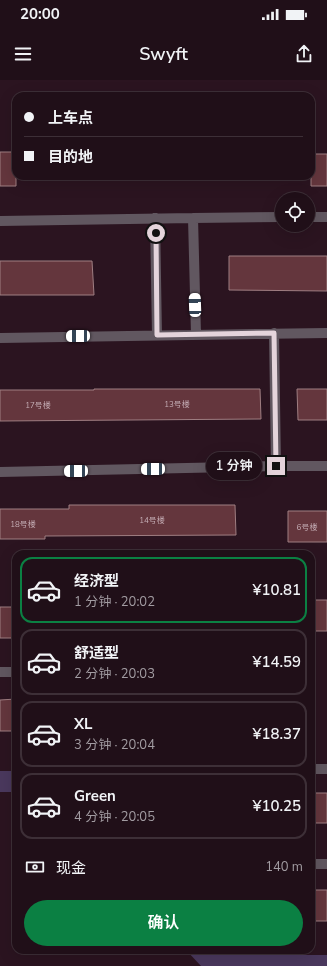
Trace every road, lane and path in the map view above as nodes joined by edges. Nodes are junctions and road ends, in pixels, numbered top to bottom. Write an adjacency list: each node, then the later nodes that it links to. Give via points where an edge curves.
1 (275, 217): 5 (street)
2 (315, 217): 3 (street)
3 (327, 217)
4 (155, 218): 5 (street); 6 (street); 10 (street)
5 (192, 218): 9 (street)
6 (0, 221)
7 (274, 333): 8 (street); 9 (street); 12 (street)
8 (327, 333)
9 (196, 334): 10 (street)
10 (157, 335): 11 (street)
11 (0, 338)
12 (276, 466): 13 (street); 14 (street)
13 (327, 466)
14 (0, 472)
15 (0, 672): 16 (street)
16 (12, 672)
17 (315, 769): 18 (street)
18 (327, 769)
19 (315, 864): 20 (street)
20 (327, 864)

